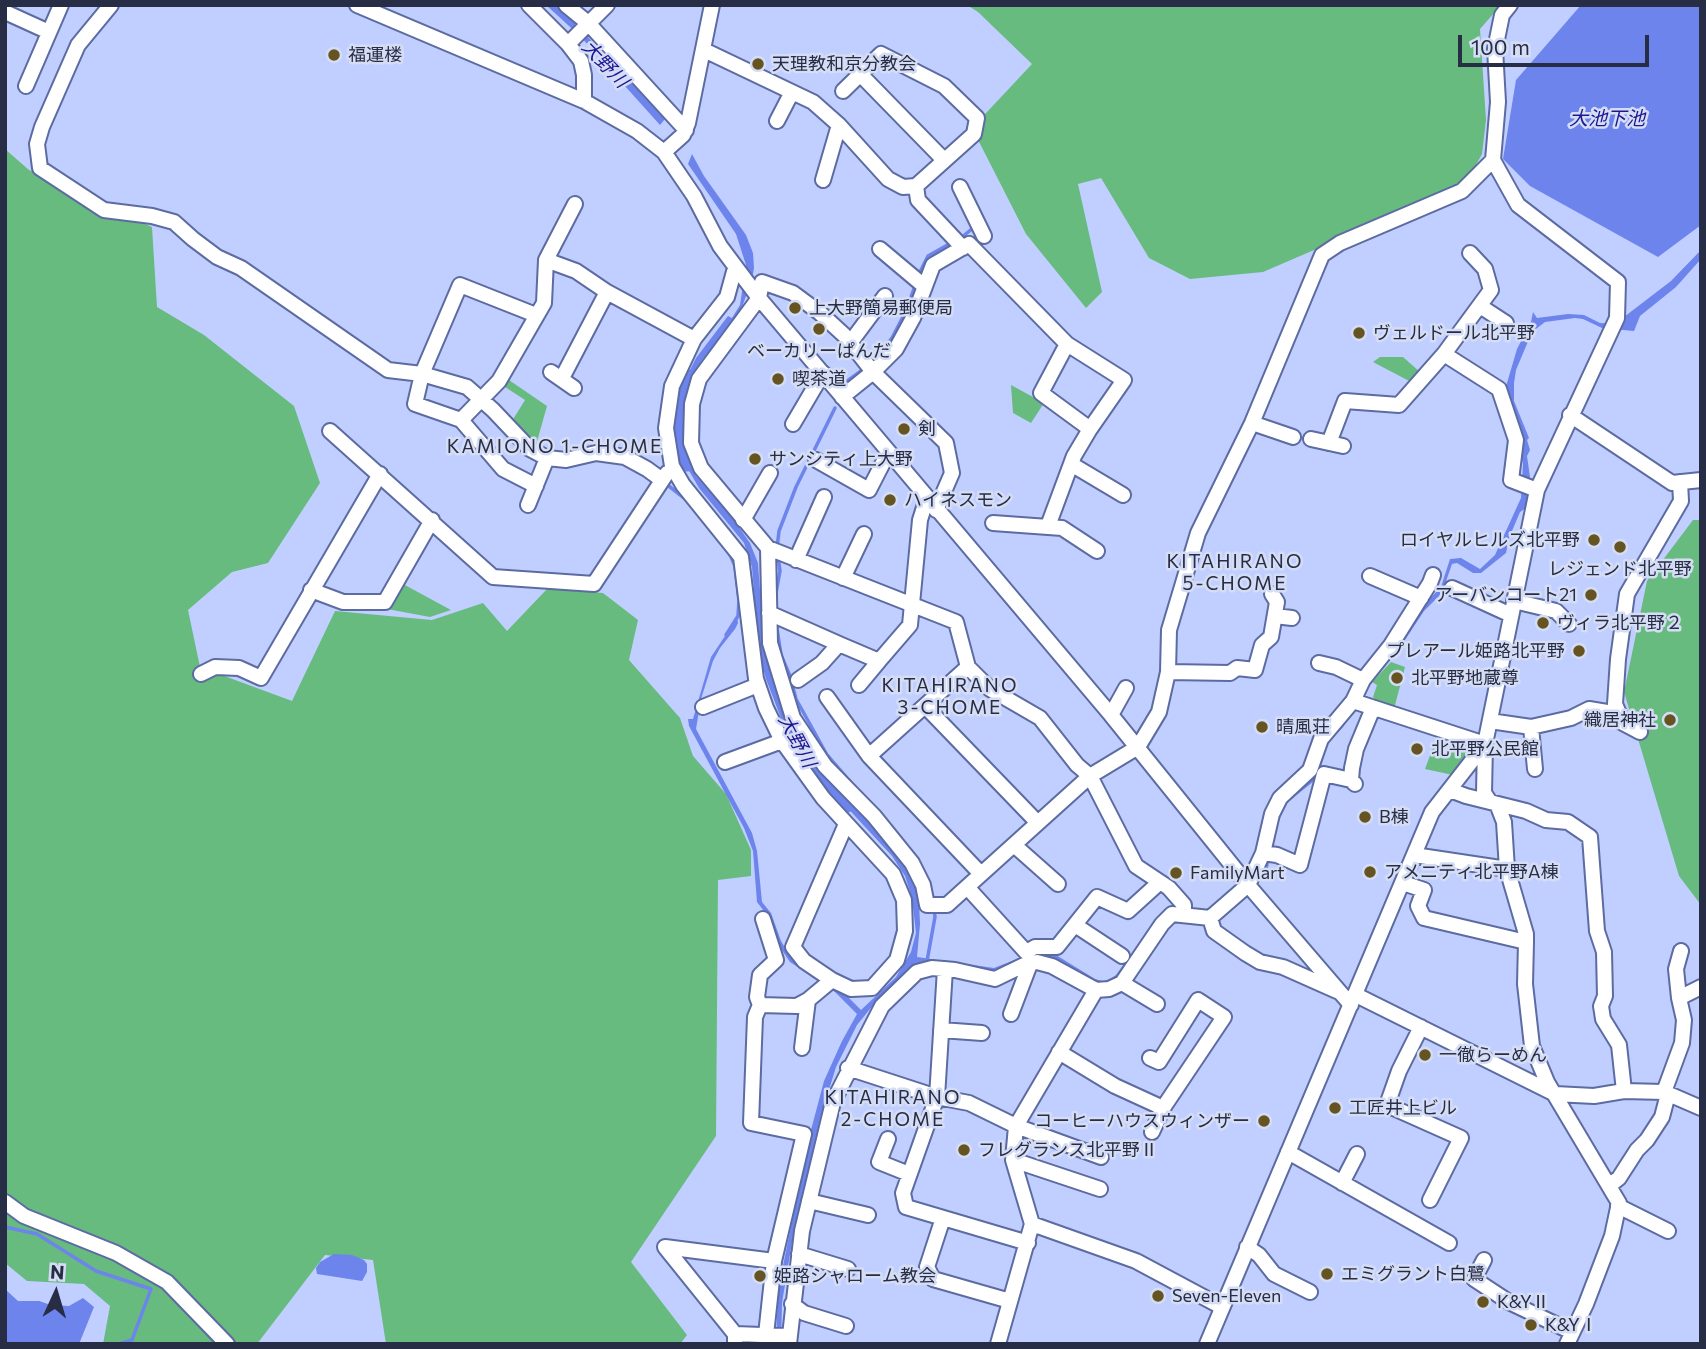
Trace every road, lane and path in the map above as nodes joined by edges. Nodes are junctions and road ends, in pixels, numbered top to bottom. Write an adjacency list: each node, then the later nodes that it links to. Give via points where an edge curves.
1 (61, 5): 11 (street)
2 (111, 5): 47 (street, via 78,44 42,127 37,144 40,168 104,210 174,222 217,257 241,268 388,370)
3 (357, 5): 18 (street)
4 (529, 5): 12 (street)
5 (565, 5): 10 (street)
6 (607, 5): 10 (street)
7 (712, 5): 13 (street)
8 (1510, 5): 24 (street, via 1502,15 1495,48 1498,102)
9 (5, 12): 11 (street)
10 (587, 23): 12 (street); 21 (street)
11 (49, 32): 15 (street)
12 (568, 44): 18 (street, via 583,67)
13 (704, 50): 17 (street); 21 (street)
14 (860, 74): 16 (street); 23 (street); 23 (street, via 881,54 944,86 977,118 974,134)
15 (26, 86)
16 (843, 91)
17 (792, 92): 19 (street); 20 (street, via 813,102)
18 (584, 101): 22 (street)
19 (777, 121)
20 (839, 125): 25 (street); 26 (street, via 888,179 903,187)
21 (686, 130): 22 (street)
22 (664, 152): 33 (street)
23 (944, 160): 26 (street)
24 (1493, 160): 51 (street, via 1518,205 1618,282 1617,318); 53 (street, via 1462,191 1322,255)
25 (822, 180)
26 (916, 186): 29 (street, via 918,200)
27 (960, 187): 29 (street, via 989,234)
28 (575, 204): 32 (street)
29 (966, 246): 34 (street, via 933,265); 43 (street)
30 (880, 249): 34 (street)
31 (1470, 253): 38 (street, via 1485,269 1491,290)
32 (546, 260): 35 (street, via 576,271); 39 (street, via 544,303)
33 (735, 268): 37 (street); 41 (street, via 727,297)
34 (924, 285): 45 (street, via 896,349)
35 (607, 292): 41 (street); 48 (street, via 557,375)
36 (885, 296): 42 (street)
37 (759, 298): 42 (street, via 762,282 793,293); 46 (street); 78 (street, via 699,379 692,404 691,443 701,468)
38 (1480, 306): 40 (street); 44 (street)
39 (536, 315): 47 (street, via 460,285); 50 (street, via 499,381)
40 (1506, 323)
41 (694, 339): 65 (street, via 672,386 666,428)
42 (850, 343): 45 (street)
43 (1067, 344): 55 (street, via 1041,393); 55 (street, via 1124,380)
44 (1444, 354): 59 (street, via 1399,404 1345,401); 72 (street, via 1499,389 1516,440 1511,480)
45 (873, 372): 49 (street); 75 (street, via 946,443 952,473)
46 (823, 373): 49 (street); 54 (street)
47 (422, 374): 50 (street, via 467,387); 52 (street, via 415,404)
48 (574, 388)
49 (842, 397): 61 (street)
50 (481, 399): 52 (street); 62 (street, via 530,449)
51 (1570, 415): 70 (street, via 1672,483); 72 (street)
52 (461, 420): 71 (street, via 503,469)
53 (1252, 423): 57 (street); 102 (street, via 1198,533 1169,630)
54 (793, 424)
55 (1090, 429): 64 (street)
56 (330, 430): 67 (street)
57 (1293, 437)
58 (1311, 439): 59 (street)
59 (1329, 443): 60 (street)
60 (1343, 446)
61 (888, 453): 63 (street, via 869,490); 75 (street)
62 (547, 458): 68 (street, via 566,460 596,453 625,457); 71 (street)
63 (816, 460)
64 (1070, 464): 73 (street); 80 (street)
65 (672, 466): 68 (street); 106 (street, via 741,557)
66 (771, 473): 78 (street)
67 (380, 474): 77 (street); 89 (street)
68 (662, 480): 77 (street, via 594,584 493,577)
69 (1701, 480): 70 (street)
70 (1680, 482): 115 (street, via 1681,501 1627,594 1615,704)
71 (536, 486): 76 (street)
72 (1537, 490): 93 (street)
73 (1123, 495)
74 (824, 496): 84 (street)
75 (931, 504): 92 (street, via 920,520); 113 (street)
76 (528, 505)
77 (432, 520): 89 (street, via 385,603 343,603)
78 (743, 520): 82 (street)
79 (993, 523): 80 (street)
80 (1048, 526): 83 (street, via 1062,528)
81 (864, 534): 87 (street)
82 (768, 548): 84 (street); 94 (street)
83 (1097, 551)
84 (796, 560): 87 (street)
85 (1433, 575): 91 (street)
86 (1370, 576): 91 (street)
87 (843, 578): 92 (street)
88 (1452, 588): 93 (street)
89 (311, 590): 103 (street, via 261,678 239,668 215,667)
90 (1272, 594): 95 (street, via 1277,602)
91 (1421, 598): 105 (street)
92 (911, 604): 99 (street, via 910,625); 101 (street, via 956,622)
93 (1513, 608): 97 (street, via 1556,611); 114 (street)
94 (769, 613): 98 (street); 137 (street, via 771,643 793,718 825,766 912,863 927,905 947,905)
95 (1275, 615): 96 (street); 102 (street, via 1271,637 1262,645 1255,670)
96 (1292, 618)
97 (1569, 624)
98 (839, 644): 99 (street); 104 (street)
99 (879, 661): 107 (street)
100 (1319, 663): 105 (street)
101 (968, 667): 111 (street); 124 (street, via 990,689 1040,718)
102 (1168, 673): 120 (street, via 1158,712)
103 (201, 674)
104 (798, 680)
105 (1363, 680): 110 (street)
106 (758, 685): 112 (street); 118 (street)
107 (859, 685)
108 (1126, 688): 113 (street)
109 (827, 697): 121 (street)
110 (1363, 705): 119 (street); 130 (street, via 1321,739 1310,770 1280,798 1272,814); 130 (street, via 1353,782 1326,768 1300,865)
111 (926, 706): 121 (street); 127 (street)
112 (703, 707)
113 (1111, 715): 120 (street)
114 (1490, 721): 116 (street); 119 (street)
115 (1623, 723): 116 (street, via 1607,712 1590,709); 117 (street)
116 (1531, 727): 123 (street)
117 (1640, 732)
118 (782, 741): 122 (street); 128 (street)
119 (1485, 744): 125 (street); 126 (street, via 1484,793)
120 (1138, 747): 124 (street); 138 (street)
121 (869, 756): 133 (street)
122 (725, 762)
123 (1535, 769)
124 (1090, 776): 127 (street); 134 (street, via 1136,866)
125 (1450, 790): 126 (street); 131 (street, via 1432,812)
126 (1493, 803): 132 (street, via 1504,822); 168 (street, via 1568,822 1590,837 1597,932 1604,952 1601,1006 1619,1045)
127 (1037, 822): 129 (street)
128 (846, 824): 148 (street, via 793,947); 151 (street, via 893,874 905,900 905,931 897,960)
129 (1014, 845): 133 (street); 136 (street)
130 (1270, 854): 138 (street)
131 (1414, 855): 132 (street); 135 (street)
132 (1507, 869): 143 (street)
133 (981, 874): 137 (street)
134 (1160, 882): 139 (street, via 1184,905); 142 (street, via 1128,911 1097,897)
135 (1403, 883): 143 (street, via 1424,890 1418,906 1424,918); 156 (street)
136 (1058, 884)
137 (968, 887): 142 (street, via 1026,952 1035,947 1057,947)
138 (1252, 889): 141 (street); 153 (street)
139 (1173, 918): 141 (street); 149 (street)
140 (763, 919): 158 (street, via 776,960 760,975)
141 (1212, 924): 153 (street, via 1260,961)
142 (1075, 925): 145 (street)
143 (1525, 942): 170 (street, via 1525,996 1532,1046)
144 (1681, 951): 154 (street, via 1676,970)
145 (1122, 957)
146 (1030, 964): 147 (street, via 995,979); 152 (street, via 1052,965); 160 (street)
147 (945, 969): 159 (street, via 917,972); 162 (street)
148 (828, 983): 151 (street); 155 (street)
149 (1122, 983): 152 (street); 157 (street)
150 (1701, 987): 154 (street)
151 (872, 988): 159 (street)
152 (1096, 990): 165 (street)
153 (1339, 992): 156 (street)
154 (1679, 998): 169 (street, via 1684,1020 1682,1043)
155 (808, 1000): 158 (street, via 797,1006); 164 (street)
156 (1353, 1000): 161 (street); 177 (street)
157 (1157, 1004)
158 (760, 1005): 198 (street, via 755,1017 751,1123 804,1134)
159 (882, 1006): 167 (street)
160 (1011, 1014)
161 (1421, 1027): 170 (street); 185 (street, via 1387,1105 1461,1138)
162 (942, 1030): 163 (street); 171 (street)
163 (982, 1033)
164 (802, 1048)
165 (1059, 1052): 172 (street); 174 (street)
166 (1150, 1058): 172 (street, via 1159,1062 1198,1000 1229,1019 1182,1092)
167 (848, 1068): 171 (street); 186 (street, via 833,1102)
168 (1624, 1091): 169 (street); 170 (street, via 1594,1096)
169 (1666, 1093): 173 (street); 183 (street, via 1662,1117)
170 (1555, 1094): 183 (street)
171 (937, 1097): 174 (street, via 969,1103); 181 (street)
172 (1163, 1108): 175 (street)
173 (1701, 1108)
174 (1016, 1126): 179 (street); 180 (street)
175 (1152, 1132)
176 (883, 1141): 181 (street, via 879,1162)
177 (1288, 1152): 182 (street); 195 (street)
178 (1357, 1154): 182 (street)
179 (1101, 1157)
180 (1013, 1160): 184 (street); 191 (street)
181 (909, 1174): 190 (street, via 903,1193 906,1207)
182 (1342, 1183): 194 (street)
183 (1609, 1186): 188 (street)
184 (1100, 1189)
185 (1430, 1200)
186 (809, 1201): 189 (street); 196 (street)
187 (5, 1202): 209 (street, via 24,1216 116,1253 167,1282)
188 (1618, 1206): 192 (street); 205 (street, via 1612,1236)
189 (868, 1215)
190 (943, 1218): 193 (street); 201 (street, via 927,1267 933,1279)
191 (1032, 1224): 193 (street); 203 (street, via 1136,1261)
192 (1668, 1231)
193 (1028, 1243): 201 (street)
194 (1449, 1243)
195 (1247, 1247): 200 (street, via 1273,1274); 203 (street)
196 (799, 1254): 199 (street); 202 (street)
197 (1484, 1260): 205 (street, via 1474,1279)
198 (774, 1261): 206 (street, via 665,1247); 207 (street)
199 (848, 1269)
200 (1310, 1292)
201 (1010, 1301): 210 (street)
202 (792, 1304): 204 (street, via 804,1313); 208 (street)
203 (1222, 1307): 211 (street)
204 (846, 1326)
205 (1570, 1338)
206 (735, 1339): 207 (street)
207 (765, 1340): 208 (street)
208 (789, 1340)
209 (227, 1344)
210 (998, 1344)
211 (1207, 1344)

